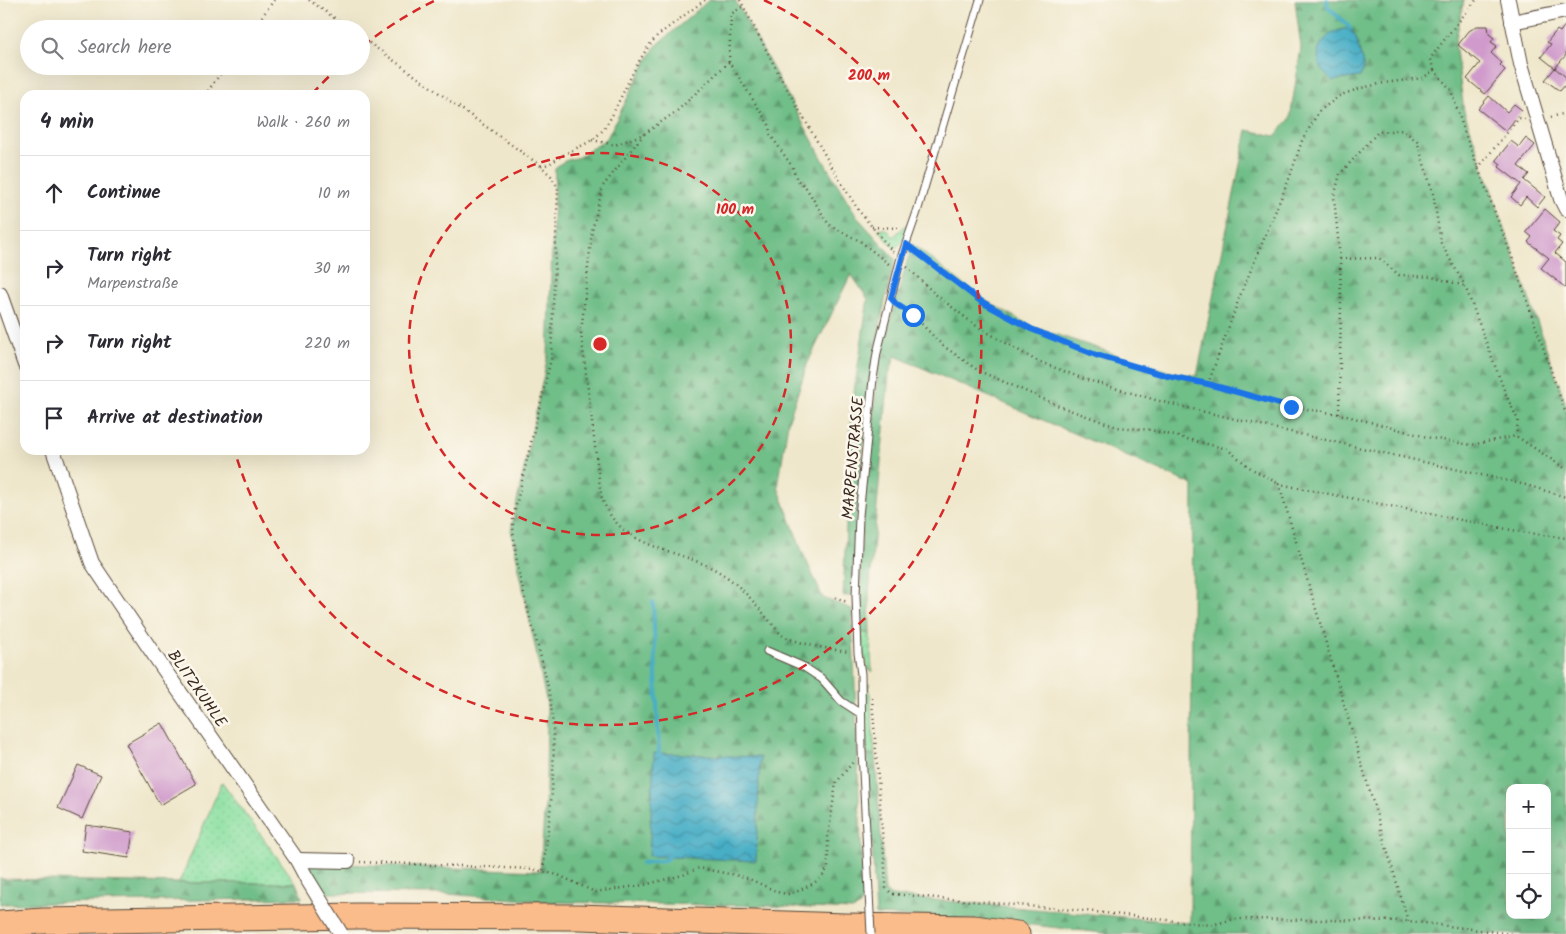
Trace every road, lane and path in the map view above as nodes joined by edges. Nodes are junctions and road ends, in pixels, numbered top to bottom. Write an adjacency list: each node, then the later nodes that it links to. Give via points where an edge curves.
1 (274, 0): 10 (path)
2 (310, 0): 11 (path)
3 (705, 0): 21 (path, via 650,43 612,115)
4 (740, 0): 8 (path)
5 (980, 0): 28 (lane, MARPENSTRASSE)
6 (1476, 0): 15 (path, via 1430,60)
7 (1508, 0): 12 (street)
8 (743, 7): 14 (path, via 731,14); 26 (path, via 837,176)
9 (1566, 11): 12 (street)
10 (260, 20)
11 (338, 20)
12 (1512, 22): 19 (street)
13 (370, 43): 22 (path)
14 (729, 62): 20 (path, via 677,111); 31 (path, via 769,125 770,134 798,180 829,225 860,241)
15 (1434, 70): 23 (path, via 1451,90); 36 (path, via 1423,78 1384,83 1341,95 1319,111 1302,141)
16 (219, 75): 17 (path)
17 (208, 90)
18 (1566, 113): 19 (path)
19 (1538, 120): 23 (path, via 1519,118); 24 (street)
20 (644, 134): 21 (path, via 615,145); 48 (path, via 603,186 592,231 581,333 604,507 623,530 645,543 704,564 726,577 750,597 783,636)
21 (592, 140): 22 (path)
22 (542, 166): 54 (path, via 558,188 559,196 551,358 518,496 513,534 547,683 552,729 552,804)
23 (1478, 168): 38 (path)
24 (1561, 177): 25 (street, via 1561,199)
25 (1566, 209)
26 (872, 227): 27 (path); 30 (path)
27 (900, 228)
28 (906, 244): 30 (lane, MARPENSTRASSE); 36 (path, via 982,302 1031,329 1096,355)
29 (1340, 259): 32 (path, via 1379,258 1399,275); 32 (path, via 1334,197 1340,174 1378,132 1403,130 1417,141 1433,193 1441,243); 37 (path)
30 (900, 261): 31 (lane, MARPENSTRASSE); 43 (path, via 975,325 1035,360 1084,380 1168,403)
31 (898, 270): 34 (lane, MARPENSTRASSE)
32 (1465, 286): 39 (path, via 1518,420)
33 (0, 294): 35 (street)
34 (891, 298): 42 (path, via 942,345 979,371 1117,427 1151,430 1227,449 1252,469); 46 (lane, MARPENSTRASSE, via 873,379 859,516)
35 (20, 351)
36 (1208, 384): 37 (path, via 1291,407)
37 (1339, 414): 39 (path, via 1471,445)
38 (1566, 414)
39 (1516, 436): 41 (path)
40 (55, 455): 52 (street, BLITZKUHLE, via 92,563)
41 (1566, 469)
42 (1279, 484): 44 (path); 55 (path)
43 (1566, 497)
44 (1566, 538)
45 (835, 596): 46 (path)
46 (856, 604): 48 (lane, MARPENSTRASSE)
47 (767, 651): 50 (lane, via 804,667 822,679 841,701)
48 (858, 653): 50 (lane, MARPENSTRASSE)
49 (872, 698): 55 (path, via 886,888 892,894 1211,924 1235,919)
50 (861, 714): 51 (lane, MARPENSTRASSE)
51 (862, 751): 54 (path, via 836,783 828,836 828,868 814,884 798,891 780,893 745,877 699,868 644,885 595,892); 58 (lane, MARPENSTRASSE, bridge)
52 (297, 860): 53 (street); 57 (street, BLITZKUHLE, bridge)
53 (348, 861): 54 (path)
54 (543, 870)
55 (1408, 921): 60 (path)
56 (0, 924): 59 (highway, via 358,916 579,917 974,928)
57 (341, 934)
58 (871, 934)
59 (1017, 934)
60 (1511, 934)

